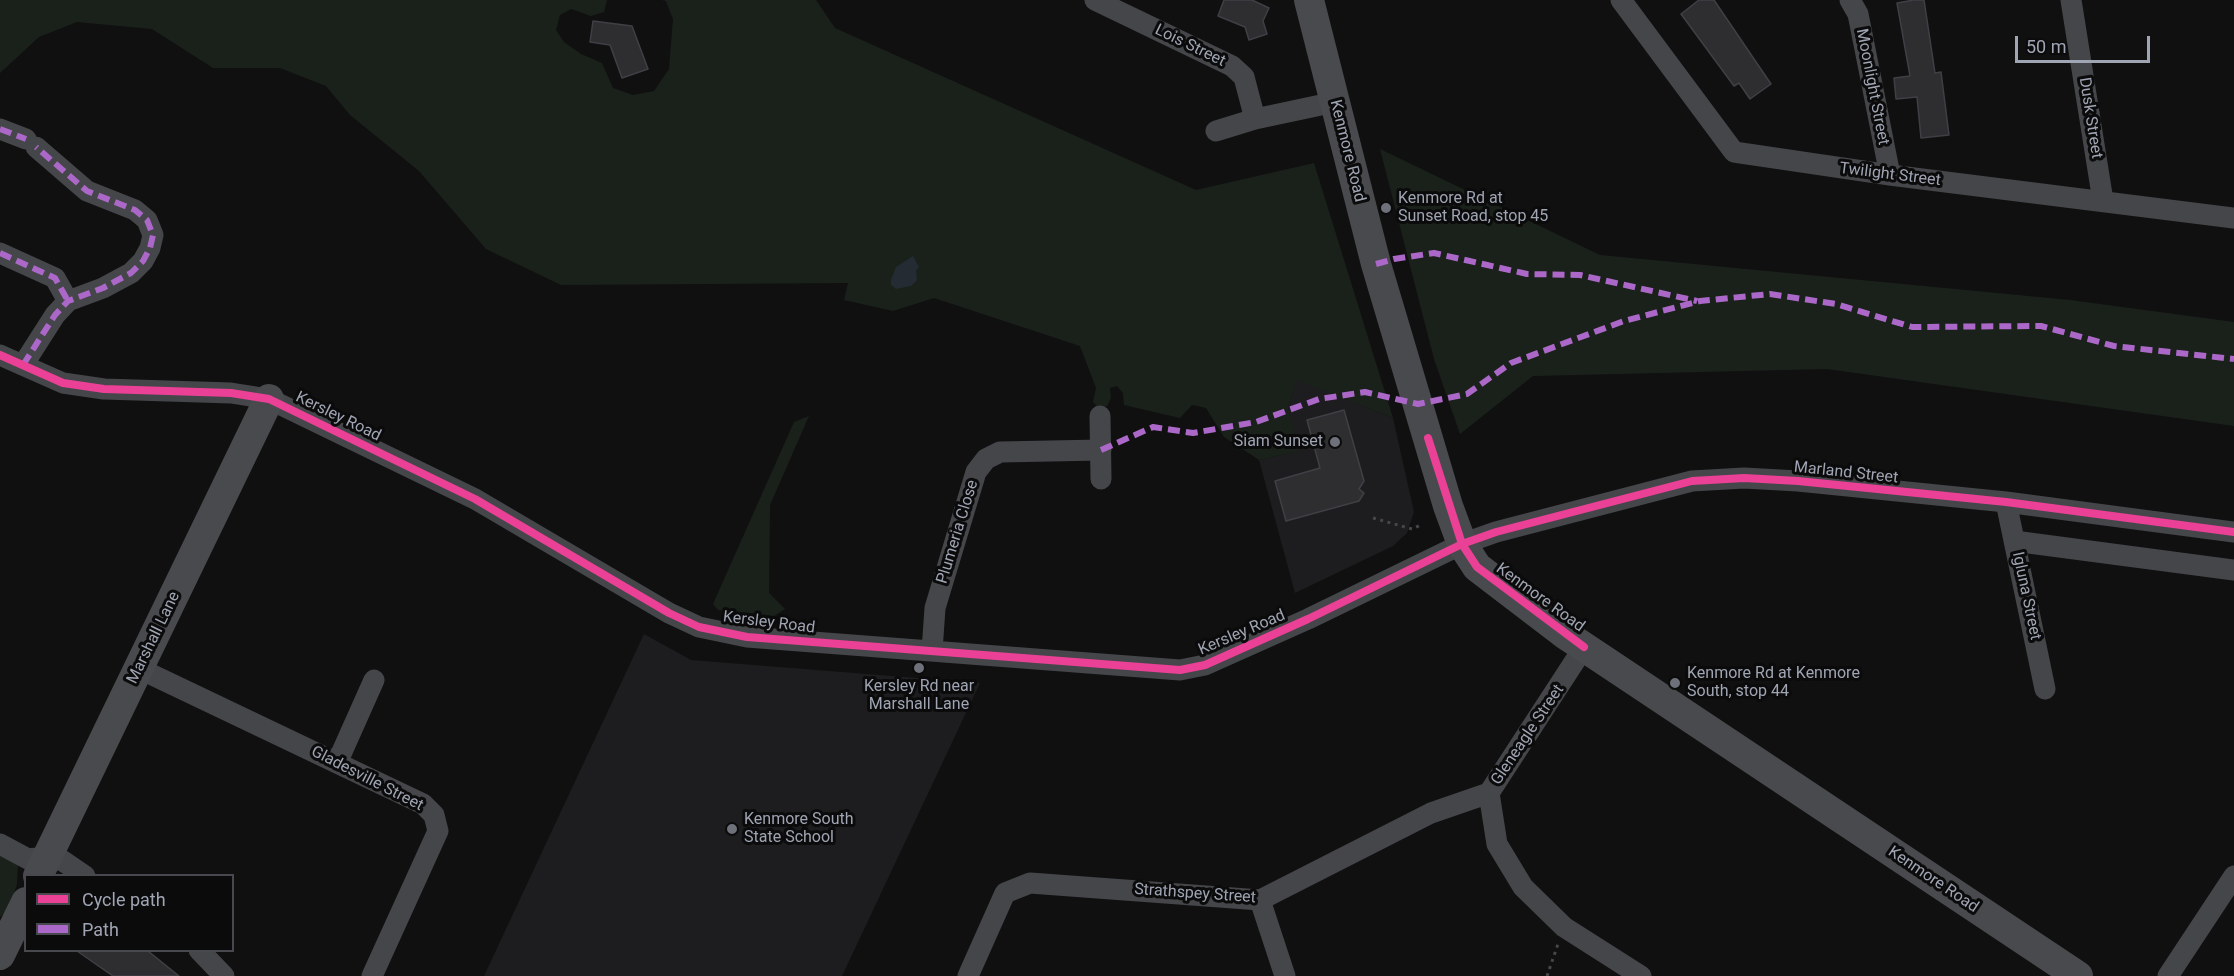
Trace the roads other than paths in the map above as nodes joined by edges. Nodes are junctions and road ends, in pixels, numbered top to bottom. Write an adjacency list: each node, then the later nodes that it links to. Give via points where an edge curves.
1 (1095, 0): 7 (street, Lois Street, via 1232,66 1244,77)
2 (1310, 0): 6 (street, Kenmore Road)
3 (1621, 0): 10 (street, Twilight Street, via 1734,152)
4 (1850, 0): 10 (street, Moonlight Street, via 1858,14)
5 (2071, 0): 11 (street, Dusk Street)
6 (1335, 102): 7 (street); 24 (street, Kenmore Road, via 1376,264)
7 (1255, 119): 9 (street)
8 (0, 129): 14 (street, via 31,143 87,191 135,210 147,220 153,235 143,261 131,273)
9 (1215, 131)
10 (1890, 175): 11 (street, Twilight Street)
11 (2103, 201): 12 (street, Twilight Street)
12 (2234, 218)
13 (0, 253): 14 (street, via 55,278)
14 (68, 301): 16 (street)
15 (0, 355): 16 (street, Kersley Road)
16 (23, 365): 17 (street, Kersley Road, via 63,383 104,389 231,393)
17 (269, 399): 27 (street, Kersley Road, via 475,499 699,627 747,637); 28 (street, Marshall Lane)
18 (1100, 416): 19 (street)
19 (1101, 450): 20 (street); 27 (street, Plumeria Close, via 1000,452 986,459 976,472 935,608)
20 (1101, 479)
21 (2006, 502): 22 (street, Marland Street); 23 (street, Igluna Street); 24 (street, Marland Street, via 1798,481 1692,481)
22 (2234, 532)
23 (2014, 542): 25 (street); 30 (street, Igluna Street)
24 (1462, 544): 26 (street, Kenmore Road, via 1484,575); 27 (street, Kersley Road, via 1205,665 1180,670)
25 (2234, 570)
26 (1584, 647): 32 (street, Gleneagle Street); 46 (street, Kenmore Road)
27 (932, 651)
28 (140, 669): 31 (street, Gladesville Street); 34 (street, Marshall Lane)
29 (374, 680): 31 (street)
30 (2045, 689)
31 (336, 763): 42 (street, Gladesville Street, via 423,804 434,815 438,831)
32 (1489, 793): 37 (street, Strathspey Street, via 1431,813); 45 (street, Gleneagle Street, via 1497,844 1523,886 1564,927)
33 (0, 844): 34 (street)
34 (42, 866): 35 (street, via 63,861)
35 (83, 874)
36 (2234, 876): 47 (street)
37 (1260, 900): 43 (street, Strathspey Street, via 1030,882 1005,893); 44 (street)
38 (24, 906): 39 (street)
39 (1, 951)
40 (201, 952): 41 (street)
41 (224, 976)
42 (372, 976)
43 (968, 976)
44 (1285, 976)
45 (1641, 976)
46 (2078, 976)
47 (2168, 976)

